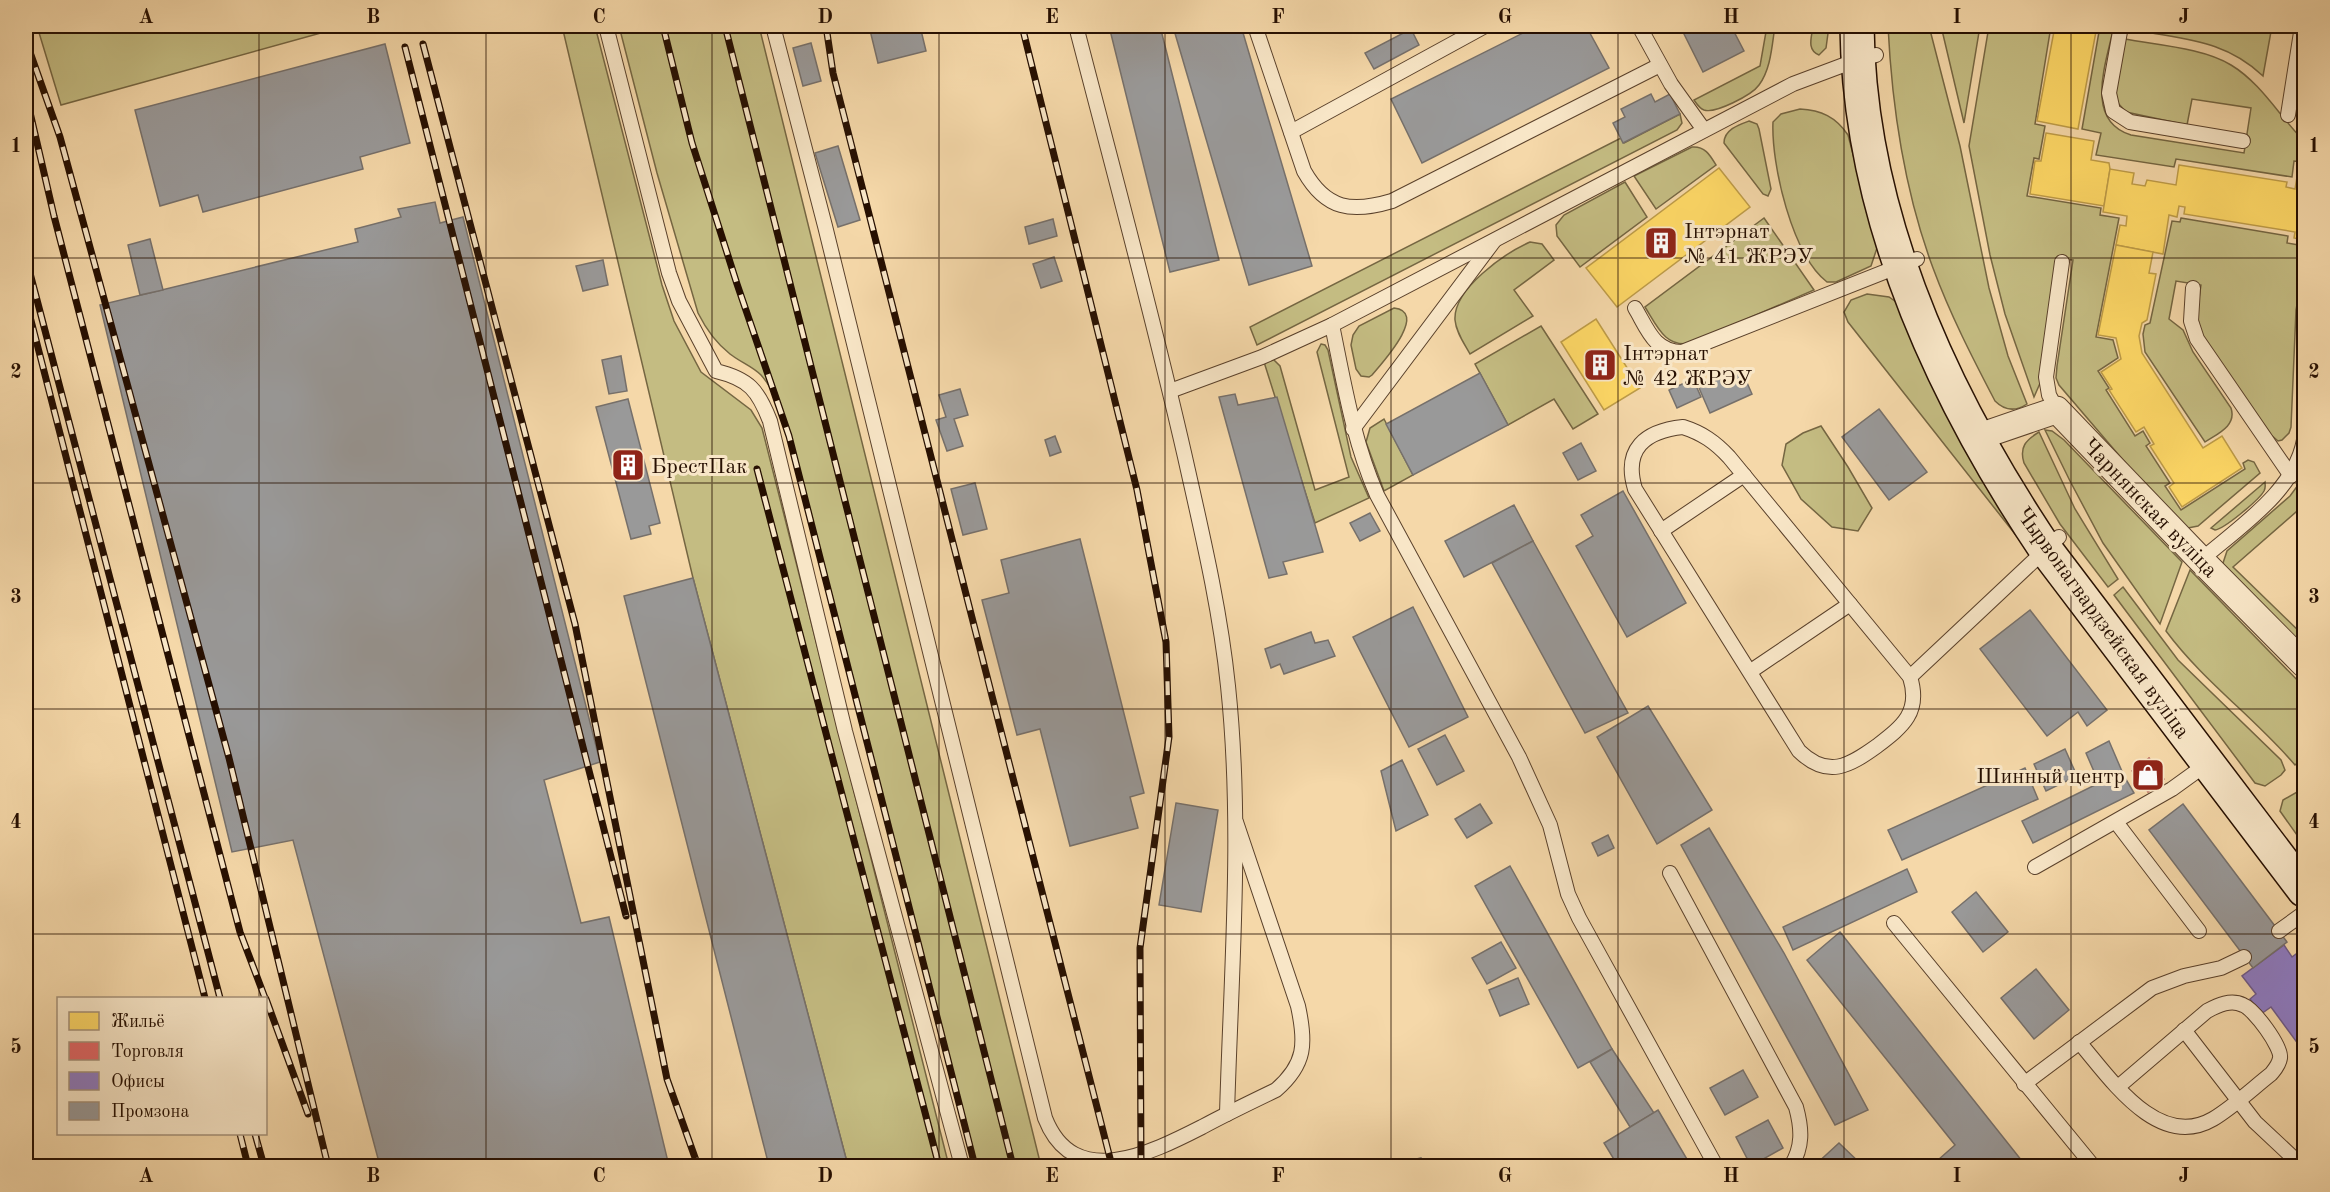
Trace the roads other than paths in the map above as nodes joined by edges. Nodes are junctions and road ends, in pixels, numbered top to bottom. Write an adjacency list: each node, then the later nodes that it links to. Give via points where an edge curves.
1 (606, 26): 55 (lane, via 679,301 716,371 743,380 756,391 770,421 846,730)
2 (773, 26): 53 (lane, via 1051,1135 1076,1156 1094,1163 1111,1163 1150,1152)
3 (1076, 26): 22 (lane)
4 (1255, 26): 14 (lane)
5 (1485, 26): 14 (lane)
6 (1639, 26): 11 (lane)
7 (1857, 26): 10 (main road, Чырвонагвардзейская вуліца)
8 (2121, 26): 15 (lane, via 2109,93 2114,111 2130,122)
9 (2302, 26): 12 (lane)
10 (1869, 47): 13 (lane); 17 (main road, Чырвонагвардзейская вуліца, via 1862,108 1875,184)
11 (1660, 65): 13 (lane); 14 (lane, via 1392,201 1369,208 1328,200 1314,189)
12 (2288, 115)
13 (1704, 130): 16 (lane)
14 (1291, 132)
15 (2243, 141)
16 (1496, 238): 21 (lane); 24 (lane)
17 (1908, 262): 20 (lane, via 1682,352 1657,344); 25 (main road, Чырвонагвардзейская вуліца, via 1932,344)
18 (2062, 262): 23 (lane, via 2046,377)
19 (2193, 288): 28 (lane, via 2191,321 2197,339)
20 (1635, 308)
21 (1332, 324): 22 (lane, via 1262,357); 24 (lane)
22 (1170, 392): 37 (lane, via 1224,646)
23 (2057, 410): 25 (street); 31 (street, Чарнянская вуліца)
24 (1353, 429): 56 (lane, via 1377,495 1519,757 1550,825 1575,910)
25 (1987, 434): 30 (main road, Чырвонагвардзейская вуліца, via 2009,494)
26 (2304, 440): 28 (lane)
27 (1744, 475): 29 (lane); 29 (lane, via 1717,444 1700,432 1683,427 1664,429 1648,437 1637,448 1632,476 1635,489); 32 (lane)
28 (2291, 476): 31 (lane, via 2273,497)
29 (1661, 531): 34 (lane)
30 (2052, 544): 35 (lane); 36 (main road, Чырвонагвардзейская вуліца); 39 (main road, Чырвонагвардзейская вуліца)
31 (2201, 560): 33 (street, Чарнянская вуліца)
32 (1850, 604): 34 (lane); 35 (lane)
33 (2304, 664)
34 (1751, 671): 35 (lane, via 1799,751 1829,767 1853,763 1899,729 1914,700)
35 (1910, 677)
36 (2208, 763): 38 (lane); 42 (main road, Чырвонагвардзейская вуліца)
37 (1236, 822): 53 (lane); 53 (lane, via 1298,1006 1303,1048 1288,1080)
38 (2116, 822): 40 (lane); 45 (lane)
39 (2304, 861)
40 (2035, 867)
41 (1670, 873): 57 (lane, via 1796,1107 1801,1143)
42 (2304, 890)
43 (2304, 914): 46 (lane)
44 (1894, 923): 50 (lane)
45 (2199, 931)
46 (2279, 931)
47 (2244, 957): 49 (lane, via 2221,968 2152,988)
48 (2184, 1030): 51 (lane); 52 (lane); 52 (lane, via 2219,1005 2243,1005 2253,1012 2281,1057 2271,1074)
49 (2079, 1042): 50 (lane); 51 (lane)
50 (2024, 1084): 58 (lane)
51 (2118, 1087): 52 (lane, via 2151,1117 2182,1128 2199,1126)
52 (2238, 1101): 54 (lane)
53 (1227, 1114)
54 (2296, 1165)
55 (962, 1167)
56 (1716, 1167)
57 (1791, 1167)
58 (2093, 1167)

